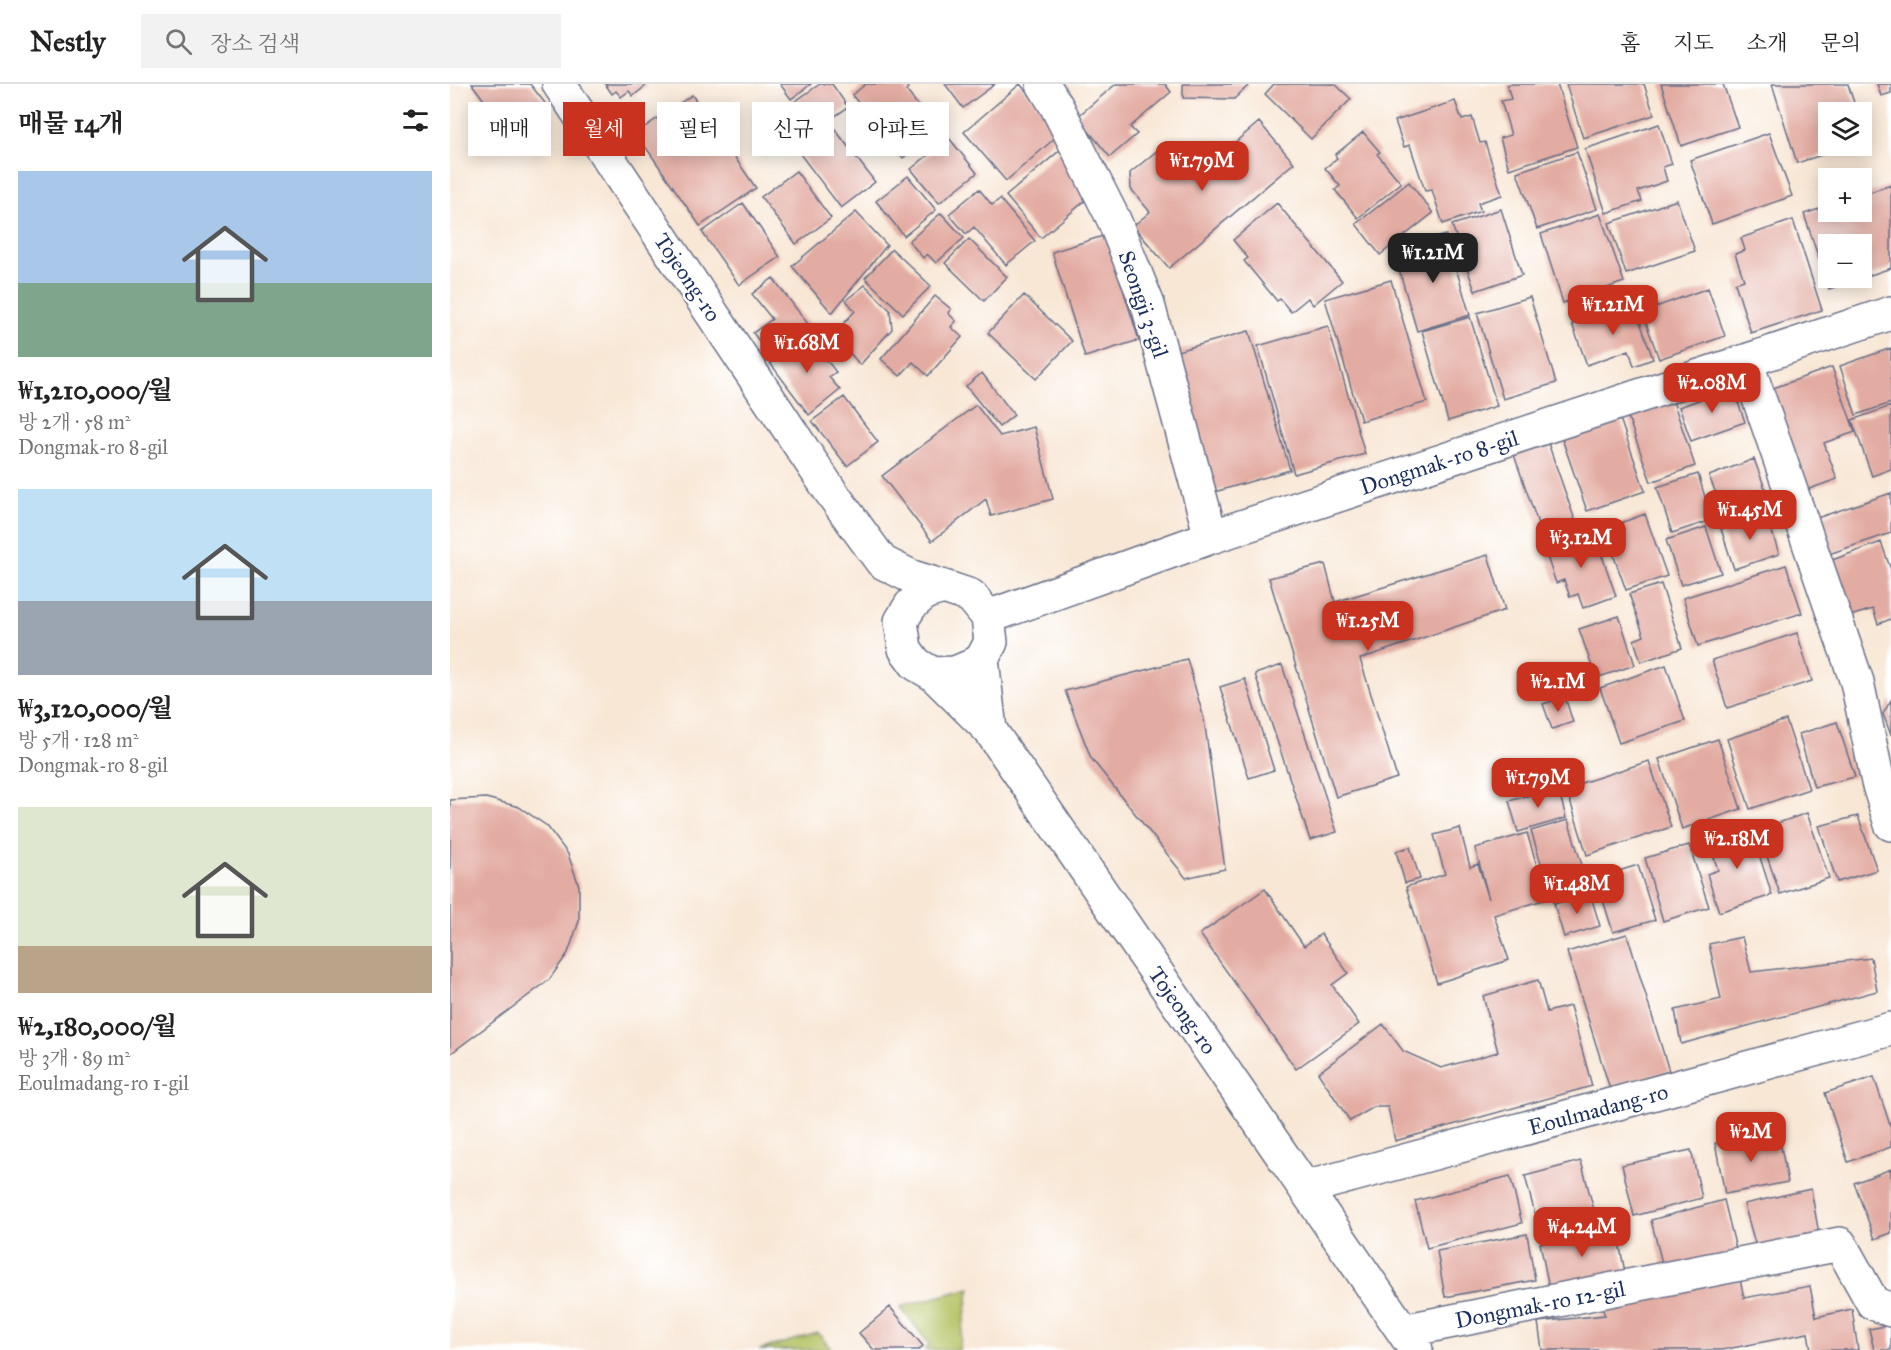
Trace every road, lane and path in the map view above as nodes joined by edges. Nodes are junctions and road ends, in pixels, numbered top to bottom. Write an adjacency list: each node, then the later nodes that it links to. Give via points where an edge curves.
1 (559, 84): 6 (street, Tojeong-ro, via 831,492)
2 (1043, 84): 5 (street, Seongji 3-gil, via 1114,220 1148,305)
3 (1891, 313): 4 (street, Dongmak-ro 8-gil)
4 (1746, 361): 5 (street, Dongmak-ro 8-gil); 13 (street, via 1857,682)
5 (1211, 537): 8 (street, Dongmak-ro 8-gil)
6 (882, 562): 7 (street, Tojeong-ro, via 912,577); 9 (street)
7 (944, 586): 8 (street, via 971,596); 9 (street, via 926,592)
8 (988, 616): 10 (street, via 991,642)
9 (901, 621): 11 (street, via 905,649 916,664)
10 (982, 659): 11 (street, via 955,673); 12 (street, Tojeong-ro)
11 (933, 674): 12 (street)
12 (990, 730): 15 (street, Tojeong-ro)
13 (1891, 824)
14 (1891, 1029): 15 (street, Eoulmadang-ro)
15 (1305, 1188): 17 (street, Tojeong-ro)
16 (1891, 1310): 17 (street, Dongmak-ro 12-gil, via 1873,1303 1840,1244)
17 (1409, 1341)

